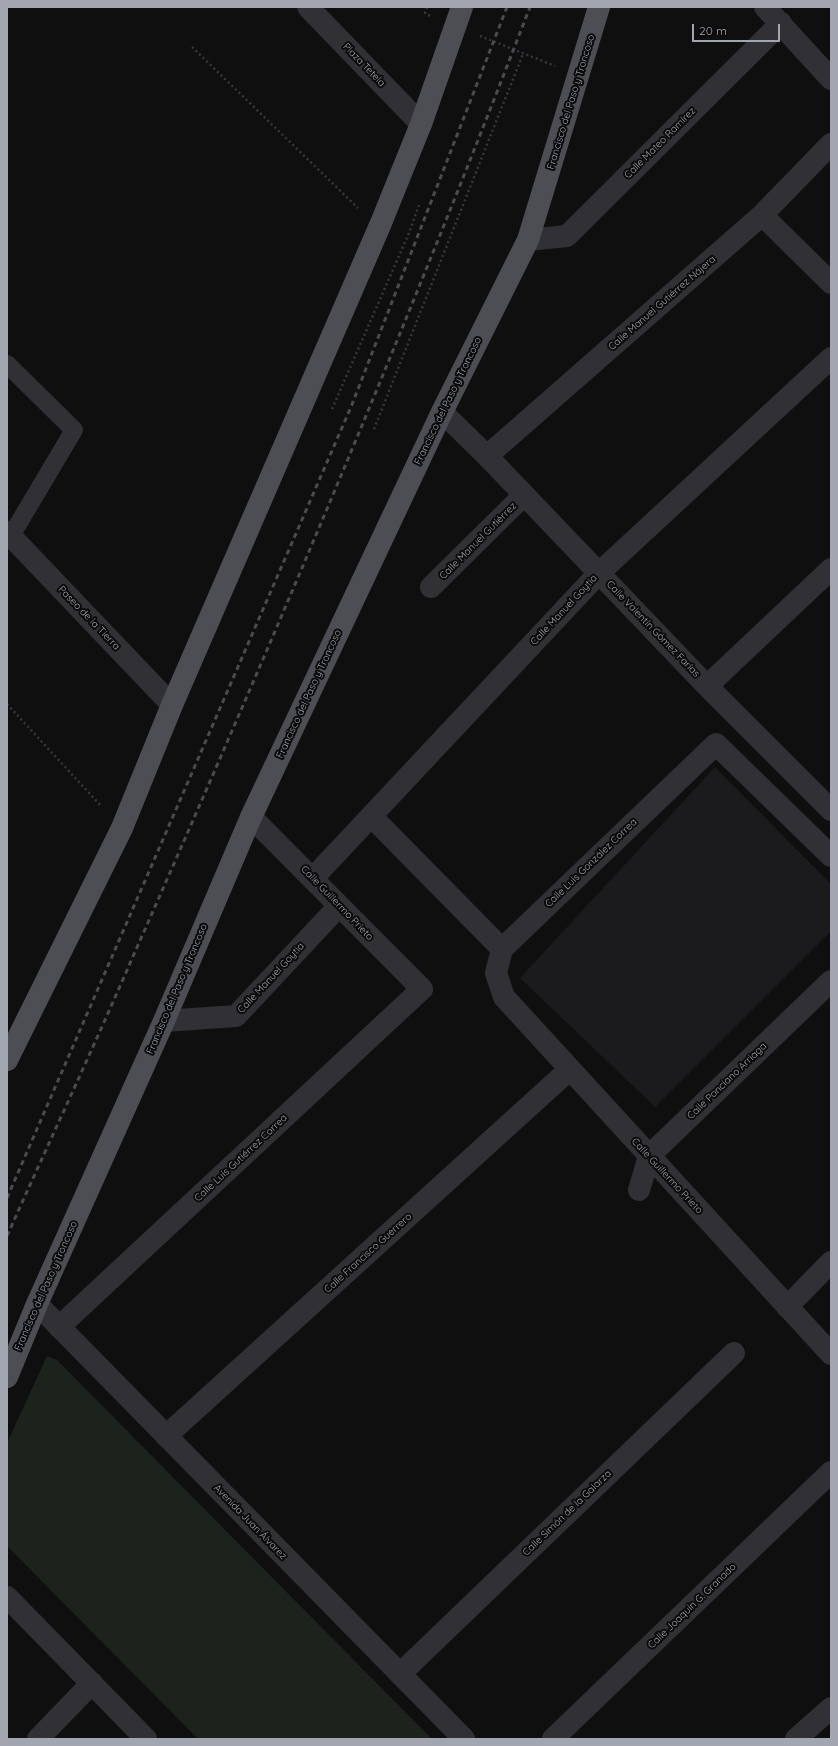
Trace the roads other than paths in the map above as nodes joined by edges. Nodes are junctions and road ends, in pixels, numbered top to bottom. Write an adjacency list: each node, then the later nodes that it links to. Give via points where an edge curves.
1 (308, 7): 7 (street, Plaza Tetela)
2 (462, 7): 7 (main road)
3 (599, 7): 10 (main road, Francisco del Paso y Troncoso)
4 (765, 7): 5 (street)
5 (781, 23): 6 (street); 10 (street, Calle Mateo Ramírez, via 567,236)
6 (831, 79)
7 (421, 124): 22 (main road, via 381,223)
8 (831, 144): 9 (street, Calle Manuel Gutiérrez Nájera)
9 (762, 215): 11 (street); 15 (street, Calle Manuel Gutiérrez Nájera)
10 (528, 240): 14 (main road, Francisco del Paso y Troncoso)
11 (831, 283)
12 (831, 358): 19 (street, Calle Manuel Goytia)
13 (7, 364): 17 (lane, via 74,430)
14 (442, 412): 15 (street, Calle Valentín Gómez Farías); 24 (main road, Francisco del Paso y Troncoso)
15 (487, 456): 16 (street, Calle Valentín Gómez Farías)
16 (524, 495): 19 (street, Calle Valentín Gómez Farías); 20 (street, Calle Manuel Gutiérrez)
17 (9, 534): 22 (street, Paseo de la Tierra)
18 (831, 569): 21 (street)
19 (599, 573): 21 (street, Calle Valentín Gómez Farías); 25 (street, Calle Manuel Goytia)
20 (431, 587)
21 (707, 686): 23 (street, Calle Valentín Gómez Farías)
22 (172, 705): 33 (main road, via 122,828)
23 (827, 798)
24 (251, 817): 27 (street, Calle Guillermo Prieto); 32 (main road, Francisco del Paso y Troncoso)
25 (372, 817): 27 (street, Calle Manuel Goytia); 29 (street)
26 (831, 856): 29 (street, Calle Luis González Correa, via 716,744)
27 (312, 878): 28 (street, Calle Guillermo Prieto)
28 (339, 906): 31 (street, Calle Guillermo Prieto); 32 (street, Calle Manuel Goytia, via 236,1016)
29 (502, 949): 34 (street, Calle Guillermo Prieto, via 496,973 504,997)
30 (831, 981): 35 (street, Calle Ponciano Arriaga)
31 (422, 989): 40 (street, Calle Luis Gutiérrez Correa)
32 (164, 1021): 38 (main road, Francisco del Paso y Troncoso)
33 (7, 1060)
34 (569, 1070): 35 (street, Calle Guillermo Prieto); 44 (street, Calle Francisco Guerrero)
35 (649, 1156): 36 (street, Calle Ponciano Arriaga); 39 (street, Calle Guillermo Prieto)
36 (639, 1190)
37 (831, 1262): 39 (street)
38 (37, 1304): 40 (street, Avenida Juan Álvarez); 43 (main road, Francisco del Paso y Troncoso)
39 (787, 1307): 42 (street, Calle Guillermo Prieto)
40 (59, 1327): 44 (street, Avenida Juan Álvarez)
41 (734, 1353): 47 (street, Calle Simón de la Galarza)
42 (831, 1354)
43 (7, 1377)
44 (166, 1436): 47 (street, Avenida Juan Álvarez)
45 (831, 1472): 53 (street, Calle Joaquín G. Granado)
46 (7, 1597): 48 (street)
47 (400, 1674): 52 (street, Avenida Juan Álvarez)
48 (92, 1683): 50 (street); 51 (street)
49 (831, 1708): 54 (street)
50 (38, 1739)
51 (146, 1739)
52 (464, 1739)
53 (553, 1739)
54 (796, 1739)

